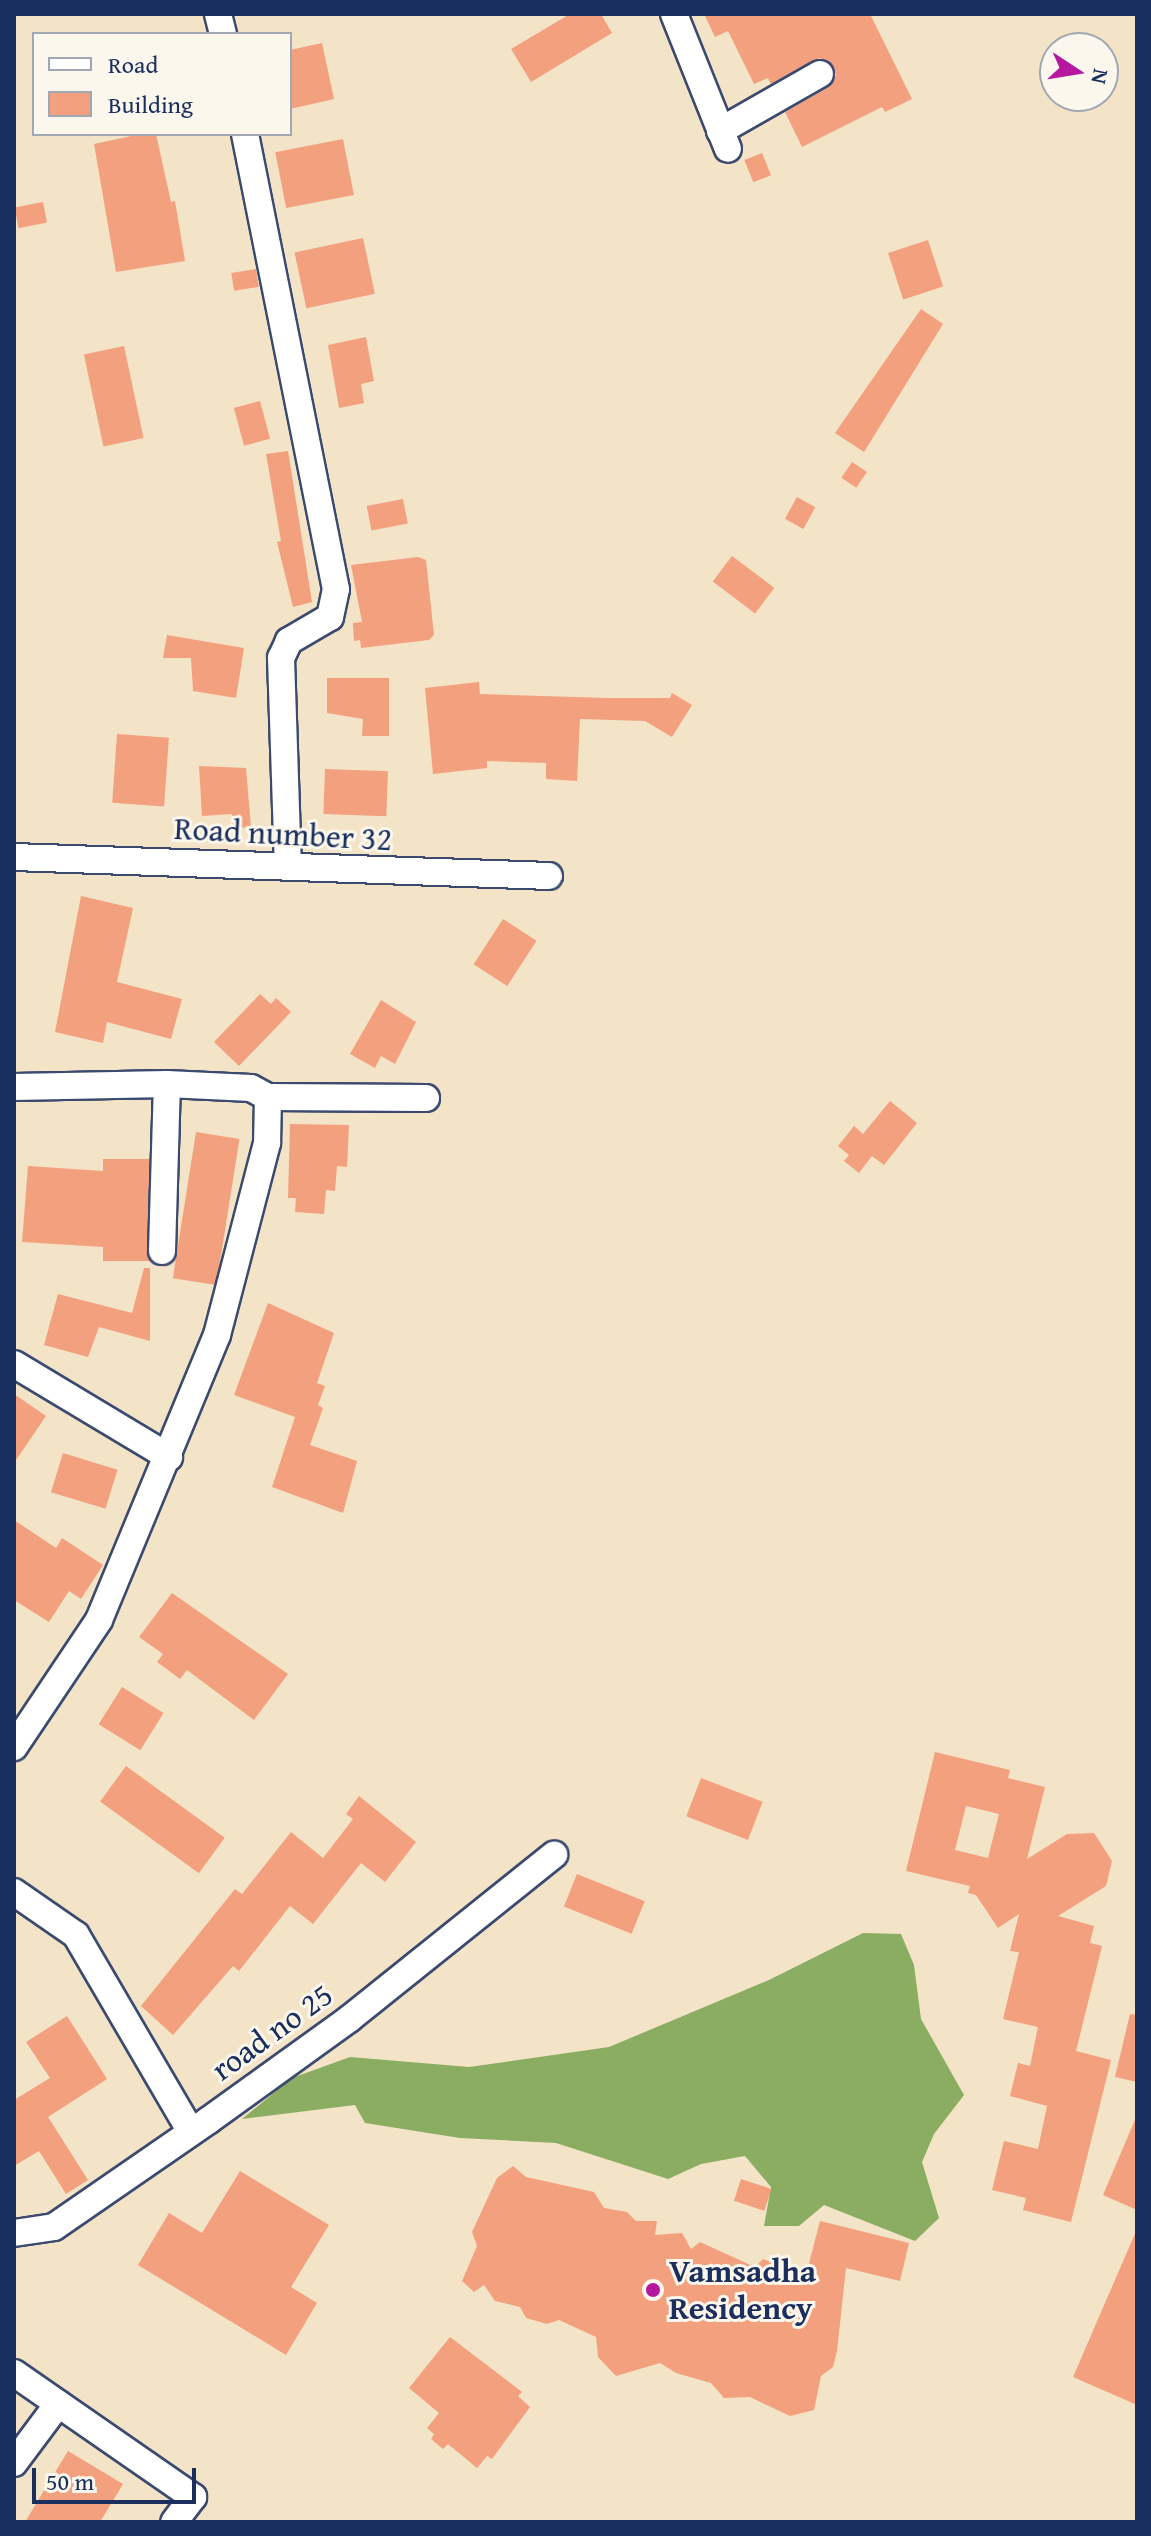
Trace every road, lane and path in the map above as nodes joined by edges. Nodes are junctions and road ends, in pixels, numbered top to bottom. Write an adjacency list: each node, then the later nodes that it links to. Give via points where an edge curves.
1 (674, 14): 2 (street, via 724,140)
2 (820, 74)
3 (245, 136): 5 (street, via 336,589 330,617 289,641 281,658)
4 (14, 857): 5 (street, Road number 32)
5 (288, 867): 6 (street, Road number 32)
6 (549, 876)
7 (167, 1084): 8 (street); 9 (street); 11 (street)
8 (14, 1087)
9 (259, 1092): 10 (street); 13 (street, via 267,1143 217,1335)
10 (426, 1098)
11 (162, 1251)
12 (14, 1364): 13 (street)
13 (169, 1457): 14 (street, via 99,1620)
14 (14, 1747)
15 (554, 1855): 17 (street, road no 25, via 349,2019)
16 (14, 1892): 17 (street, via 76,1935)
17 (191, 2132): 18 (street, road no 25, via 54,2227)
18 (14, 2233)
19 (14, 2373): 20 (street)
20 (58, 2404): 21 (street); 22 (street, via 193,2497)
21 (14, 2463)
22 (174, 2522)

